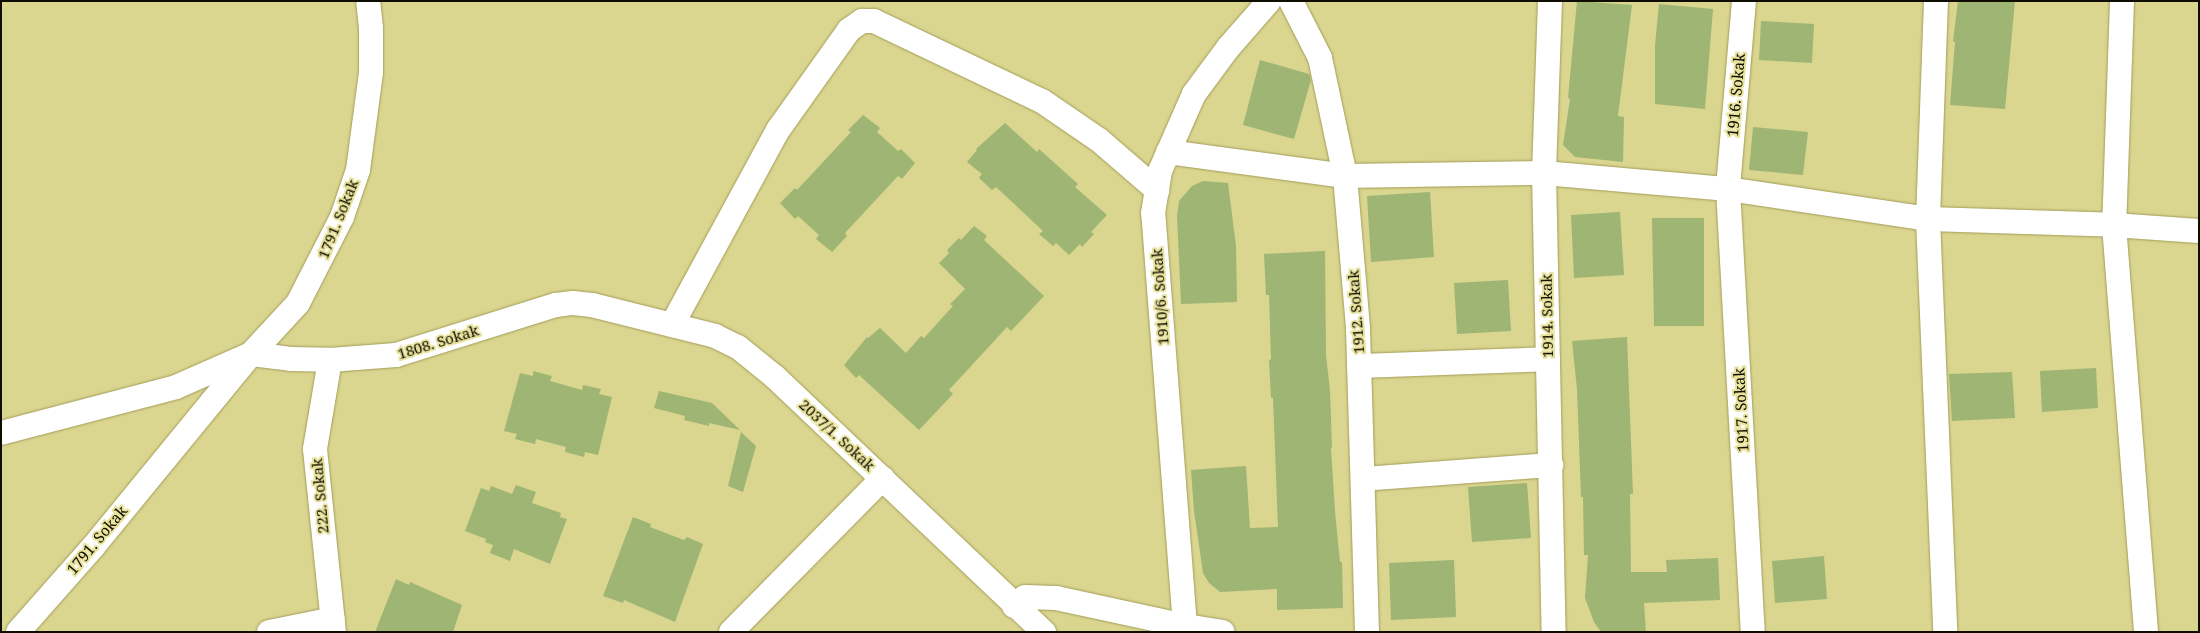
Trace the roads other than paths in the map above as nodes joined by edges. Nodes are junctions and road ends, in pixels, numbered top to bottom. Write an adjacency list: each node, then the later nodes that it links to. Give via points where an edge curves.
1 (368, 1): 18 (street, 1791. Sokak, via 371,72 366,124 358,170 346,208 298,303)
2 (1268, 1): 8 (street, 1910/6. Sokak, via 1194,94)
3 (1292, 1): 10 (street, 1912. Sokak, via 1320,58)
4 (1550, 1): 9 (street, 1914. Sokak)
5 (1744, 1): 11 (street, 1916. Sokak)
6 (1936, 1): 13 (street)
7 (2122, 1): 14 (street)
8 (1168, 152): 10 (street); 12 (street, 1910/6. Sokak)
9 (1544, 173): 10 (street); 11 (street); 20 (street, 1914. Sokak)
10 (1346, 176): 21 (street, 1912. Sokak)
11 (1728, 188): 13 (street); 36 (street, 1917. Sokak)
12 (1157, 190): 17 (street, via 1099,140 1042,101 874,21 862,21 849,30 783,122); 28 (street, 1910/6. Sokak, via 1153,213)
13 (1928, 219): 14 (street); 37 (street)
14 (2114, 225): 15 (street); 38 (street)
15 (2199, 231)
16 (592, 305): 17 (street, 2037/1. Sokak); 19 (street, 1808. Sokak, via 556,304 396,355)
17 (672, 324): 24 (street, 2037/1. Sokak, via 715,336 738,347)
18 (251, 354): 19 (street, 1808. Sokak); 22 (street, 1791. Sokak, via 176,387); 29 (street, 1791. Sokak, via 93,547)
19 (330, 360): 27 (street, 222. Sokak, via 315,449)
20 (1548, 360): 21 (street); 23 (street, 1914. Sokak)
21 (1359, 366): 25 (street, 1912. Sokak)
22 (1, 433)
23 (1551, 465): 25 (street); 35 (street, 1914. Sokak)
24 (883, 478): 26 (street, 2037/1. Sokak); 31 (street)
25 (1362, 479): 34 (street, 1912. Sokak)
26 (1014, 606): 28 (street, via 1025,597 1056,598); 32 (street, 2037/1. Sokak)
27 (334, 625): 30 (street)
28 (1183, 629): 33 (street)
29 (18, 632)
30 (269, 632)
31 (731, 632)
32 (1044, 632)
33 (1223, 632)
34 (1368, 632)
35 (1554, 632)
36 (1753, 632)
37 (1945, 632)
38 (2146, 632)

